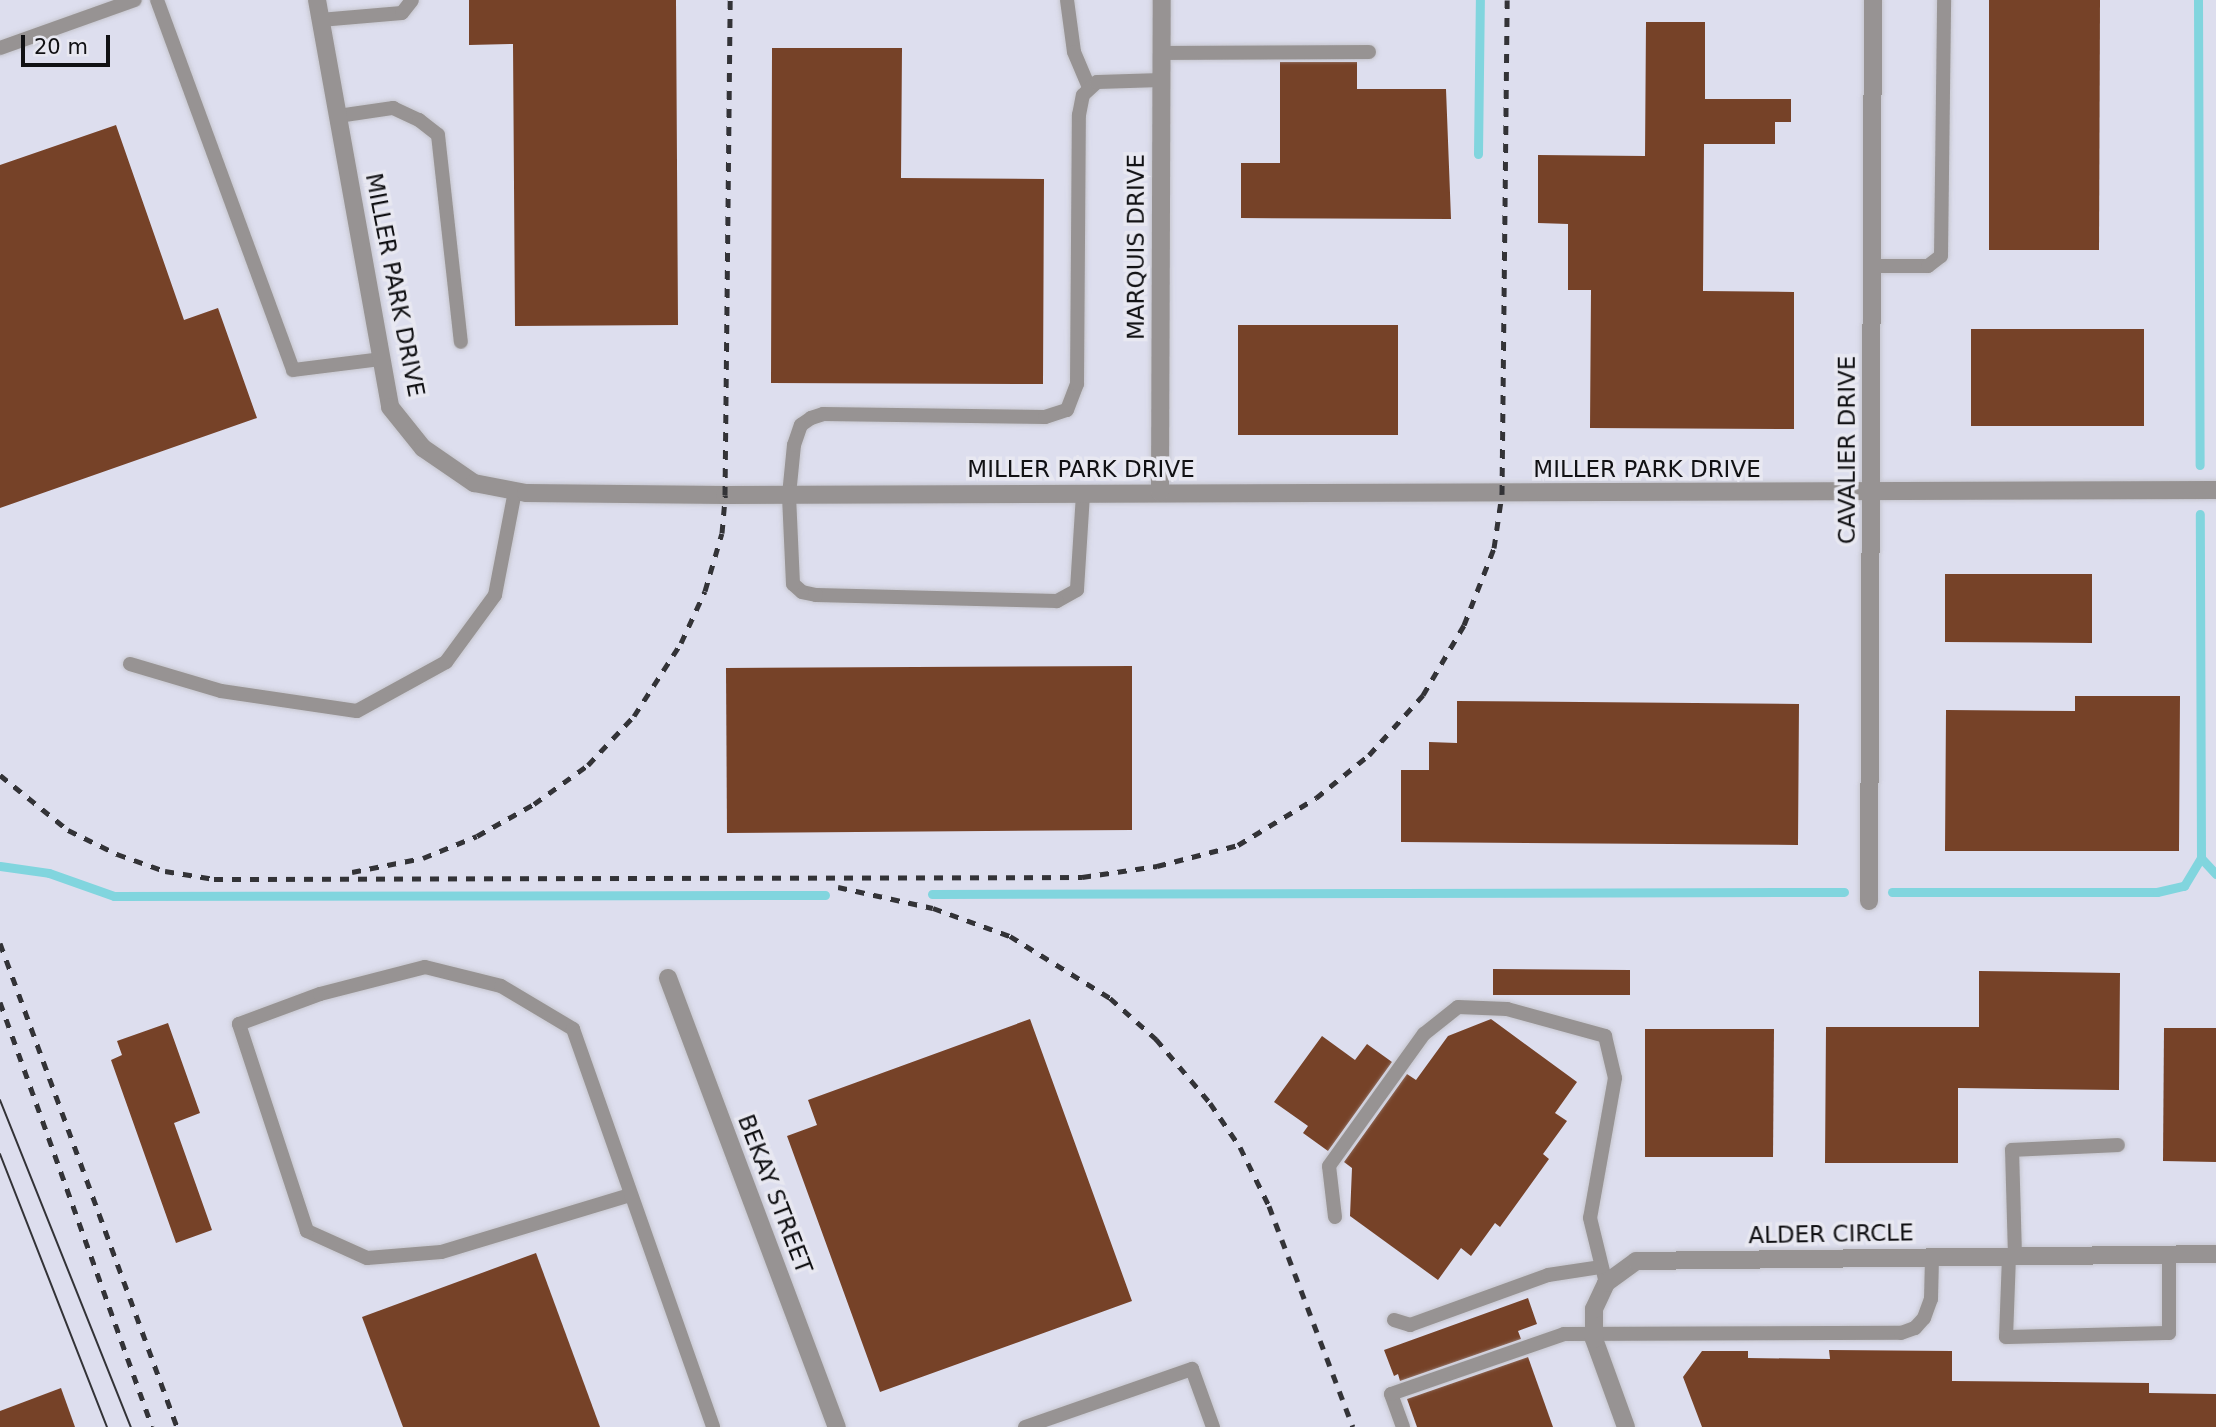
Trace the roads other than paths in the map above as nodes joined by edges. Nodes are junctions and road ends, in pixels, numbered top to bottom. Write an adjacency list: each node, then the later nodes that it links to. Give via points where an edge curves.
1 (135, 0): 10 (lane)
2 (157, 0): 18 (lane, via 293,370)
3 (317, 0): 9 (street, MILLER PARK DRIVE)
4 (412, 0): 9 (lane, via 402,13)
5 (1067, 0): 14 (lane, via 1074,52)
6 (1162, 0): 12 (street, MARQUIS DRIVE)
7 (1873, 0): 16 (street, CAVALIER DRIVE)
8 (1944, 0): 16 (lane, via 1941,256 1928,266)
9 (320, 20): 15 (street, MILLER PARK DRIVE)
10 (0, 48)
11 (1370, 52): 12 (lane)
12 (1162, 53): 13 (street, MARQUIS DRIVE)
13 (1162, 80): 14 (lane, via 1097,82); 23 (street, MARQUIS DRIVE)
14 (1089, 87): 24 (lane, via 1079,116 1077,384 1067,410 1045,416 823,414 801,425)
15 (338, 116): 17 (lane, via 393,108 438,135); 18 (street, MILLER PARK DRIVE)
16 (1872, 266): 21 (street, CAVALIER DRIVE)
17 (461, 342)
18 (381, 359): 20 (street, MILLER PARK DRIVE, via 390,407 423,448 474,483)
19 (2216, 490): 21 (street, MILLER PARK DRIVE)
20 (514, 491): 24 (street, MILLER PARK DRIVE); 25 (lane, via 495,595 446,662 357,711 221,691)
21 (1871, 492): 23 (street, MILLER PARK DRIVE); 26 (street, CAVALIER DRIVE)
22 (1083, 494): 23 (street, MILLER PARK DRIVE); 24 (street, MILLER PARK DRIVE); 24 (lane, via 1077,590 1057,601 802,592 793,584)
23 (1160, 494)
24 (789, 495)
25 (130, 664)
26 (1869, 901)
27 (667, 978): 39 (street, BEKAY STREET)
28 (2118, 1145): 33 (lane, via 2012,1150)
29 (630, 1195): 29 (lane, via 573,1029 501,986 425,967 320,994 239,1024 307,1231 366,1258 440,1252); 38 (lane)
30 (1335, 1217): 35 (lane, via 1329,1166 1424,1034 1458,1007 1507,1009 1605,1036 1615,1078 1590,1217)
31 (2169, 1254): 32 (street, ALDER CIRCLE); 33 (street, ALDER CIRCLE); 33 (lane, via 2169,1333 2006,1338)
32 (2216, 1254)
33 (2012, 1256): 34 (street, ALDER CIRCLE)
34 (1932, 1257): 35 (street, ALDER CIRCLE, via 1636,1261); 37 (lane, via 1931,1299 1924,1318 1901,1333)
35 (1604, 1275): 36 (lane, via 1548,1275 1410,1325); 37 (street, via 1594,1309)
36 (1394, 1320)
37 (1594, 1331): 42 (lane, via 1564,1334 1391,1394); 43 (street)
38 (713, 1427)
39 (837, 1427)
40 (1025, 1427): 41 (lane, via 1192,1369)
41 (1213, 1427)
42 (1402, 1427)
43 (1626, 1427)

